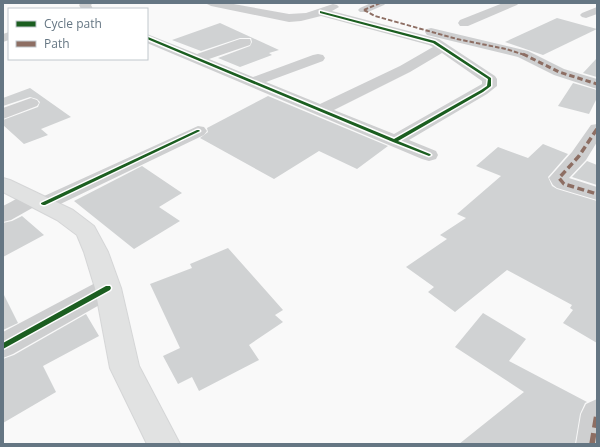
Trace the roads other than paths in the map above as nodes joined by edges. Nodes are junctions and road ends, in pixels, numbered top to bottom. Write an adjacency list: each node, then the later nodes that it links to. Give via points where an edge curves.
1 (212, 3): 6 (street)
2 (255, 3): 6 (street)
3 (380, 3): 17 (street, via 364,10 376,16 457,39 523,54 558,72)
4 (513, 3): 10 (street)
5 (338, 5): 8 (street)
6 (237, 8): 8 (street, via 289,18 302,18)
7 (597, 10): 9 (street)
8 (320, 12): 13 (street, via 421,38)
9 (586, 15)
10 (464, 23)
11 (148, 38): 15 (street)
12 (245, 42): 15 (street)
13 (442, 47): 19 (street, via 405,69); 23 (street, via 488,77 489,86)
14 (318, 58): 16 (street)
15 (196, 59): 16 (street)
16 (252, 82): 19 (street)
17 (597, 84)
18 (31, 103): 20 (street)
19 (320, 110): 23 (street)
20 (3, 114)
21 (597, 130): 26 (street, via 579,156 559,178 564,184)
22 (198, 131): 27 (street)
23 (394, 141): 24 (street)
24 (429, 155)
25 (3, 184): 27 (main road)
26 (597, 194)
27 (38, 202): 28 (street); 29 (main road, via 65,215 86,231)
28 (3, 215)
29 (108, 288): 30 (street); 32 (main road, via 125,368)
30 (3, 346)
31 (597, 414): 33 (street)
32 (164, 444)
33 (592, 444)

